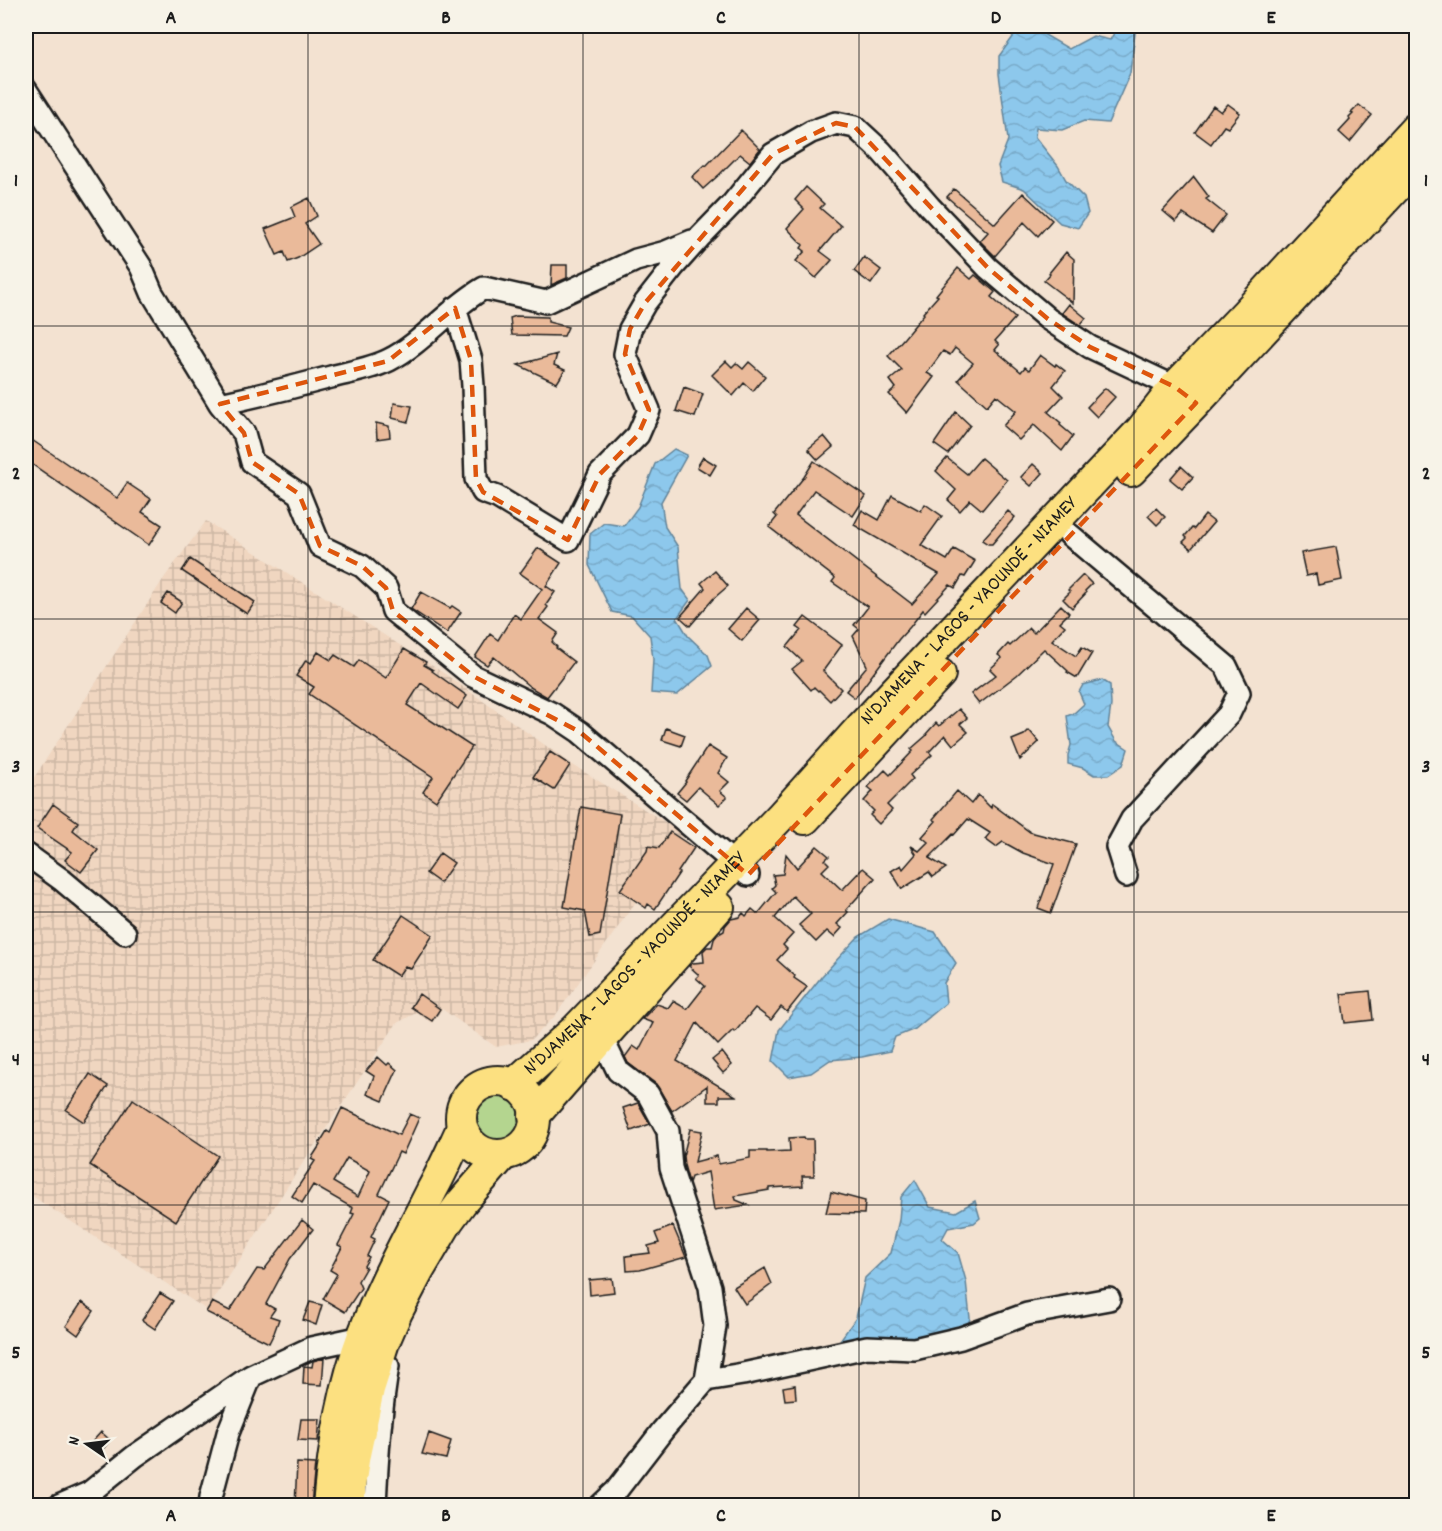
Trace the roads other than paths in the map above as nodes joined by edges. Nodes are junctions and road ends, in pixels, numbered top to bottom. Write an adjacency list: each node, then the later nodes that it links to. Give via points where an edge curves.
1 (26, 90): 7 (street, via 141,267 152,293)
2 (1416, 128): 6 (highway, N'DJAMENA - LAGOS - YAOUNDÉ - NIAMEY, via 1246,313)
3 (1416, 166): 6 (highway, N'DJAMENA - LAGOS - YAOUNDÉ - NIAMEY)
4 (699, 238): 5 (street, via 636,260 546,302 484,288); 5 (street, via 645,303 630,329 625,354 649,410 638,435 600,474 568,540 483,492 476,479 471,360); 6 (street, via 773,153 836,123 855,127 988,268 1048,319 1090,347)
5 (455, 308): 7 (street, via 388,360)
6 (1185, 395): 8 (highway, N'DJAMENA - LAGOS - YAOUNDÉ - NIAMEY); 10 (highway, N'DJAMENA - LAGOS - YAOUNDÉ - NIAMEY, via 1141,430 860,728 780,817)
7 (220, 404): 10 (street, via 244,433 252,462 299,494 320,546 362,566 386,588 393,611 473,676 553,714 580,732)
8 (1070, 535): 10 (highway, N'DJAMENA - LAGOS - YAOUNDÉ - NIAMEY, via 794,832); 11 (street, via 1226,666 1239,693 1229,714 1132,819 1117,847)
9 (26, 854): 12 (street)
10 (741, 869): 13 (highway, N'DJAMENA - LAGOS - YAOUNDÉ - NIAMEY); 14 (highway, N'DJAMENA - LAGOS - YAOUNDÉ - NIAMEY)
11 (1126, 876)
12 (125, 933)
13 (602, 1038): 15 (highway, N'DJAMENA - LAGOS - YAOUNDÉ - NIAMEY); 22 (street, via 618,1071 648,1094 668,1131 671,1168 710,1287 715,1326)
14 (513, 1085): 15 (highway, via 528,1097); 16 (highway, via 496,1082 477,1088 463,1106)
15 (534, 1116): 17 (highway, via 534,1127 523,1146)
16 (462, 1128): 17 (highway, via 466,1138 482,1152); 20 (highway, via 378,1296)
17 (503, 1155): 19 (highway, via 448,1221)
18 (1109, 1299): 22 (street, via 1027,1314 961,1338 914,1349 867,1347)
19 (397, 1312): 20 (highway); 28 (street, via 384,1386)
20 (373, 1339): 21 (street, via 311,1348); 26 (highway, via 346,1392); 27 (highway)
21 (251, 1376): 23 (street, via 135,1456); 25 (street, via 228,1433)
22 (706, 1380): 29 (street)
23 (83, 1499): 24 (street)
24 (59, 1506)
25 (210, 1506)
26 (328, 1506)
27 (350, 1506)
28 (375, 1506)
29 (600, 1506)

